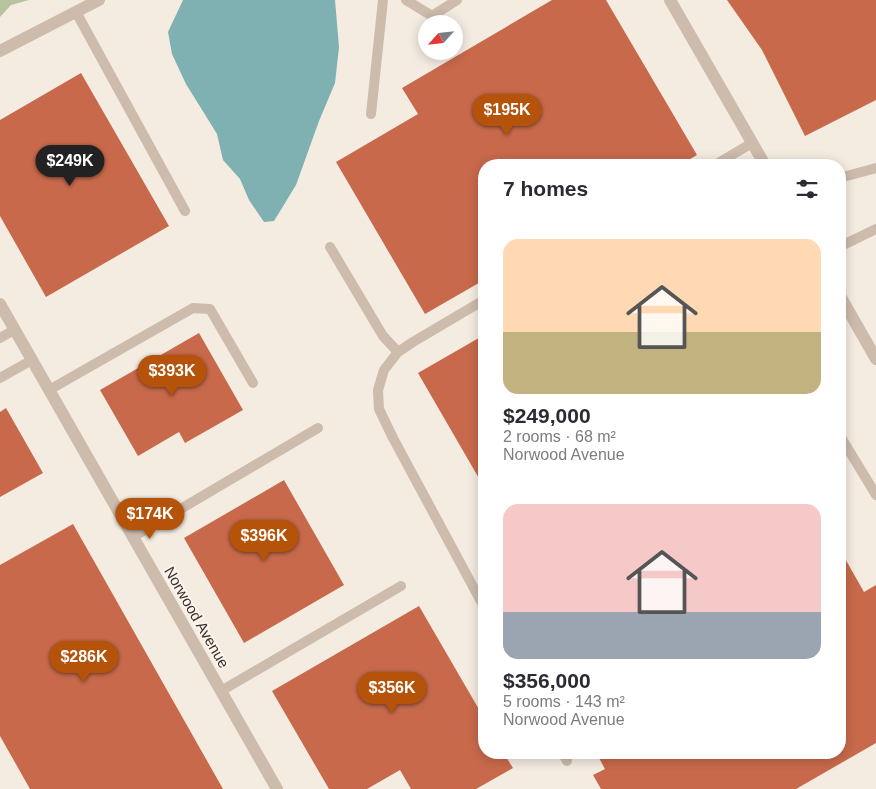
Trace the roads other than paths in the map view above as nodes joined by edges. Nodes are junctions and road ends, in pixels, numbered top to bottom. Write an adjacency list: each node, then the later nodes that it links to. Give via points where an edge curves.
1 (99, 0): 6 (street)
2 (383, 0): 8 (lane)
3 (406, 0): 4 (lane, via 432,16)
4 (458, 0)
5 (670, 0): 9 (street)
6 (76, 12): 7 (street); 14 (lane)
7 (0, 51)
8 (371, 114)
9 (752, 143): 10 (lane); 11 (street)
10 (725, 159)
11 (761, 159)
12 (876, 168): 13 (lane)
13 (846, 176)
14 (185, 211)
15 (876, 229): 16 (lane)
16 (846, 244)
17 (330, 248): 23 (lane, via 383,336)
18 (0, 304): 21 (street, Norwood Avenue)
19 (478, 304): 23 (lane)
20 (846, 306): 24 (street)
21 (14, 330): 22 (lane); 25 (street, Norwood Avenue)
22 (0, 338)
23 (398, 352): 34 (lane, via 384,370 378,390 379,409)
24 (876, 359)
25 (32, 360): 26 (lane); 28 (street, Norwood Avenue)
26 (0, 378)
27 (253, 383): 28 (lane, via 210,309 194,308)
28 (49, 390): 32 (street, Norwood Avenue)
29 (318, 428): 32 (lane)
30 (846, 446): 31 (lane)
31 (876, 495)
32 (133, 537): 35 (street, Norwood Avenue)
33 (401, 586): 35 (lane)
34 (478, 596)
35 (221, 690): 36 (street, Norwood Avenue)
36 (277, 789)

